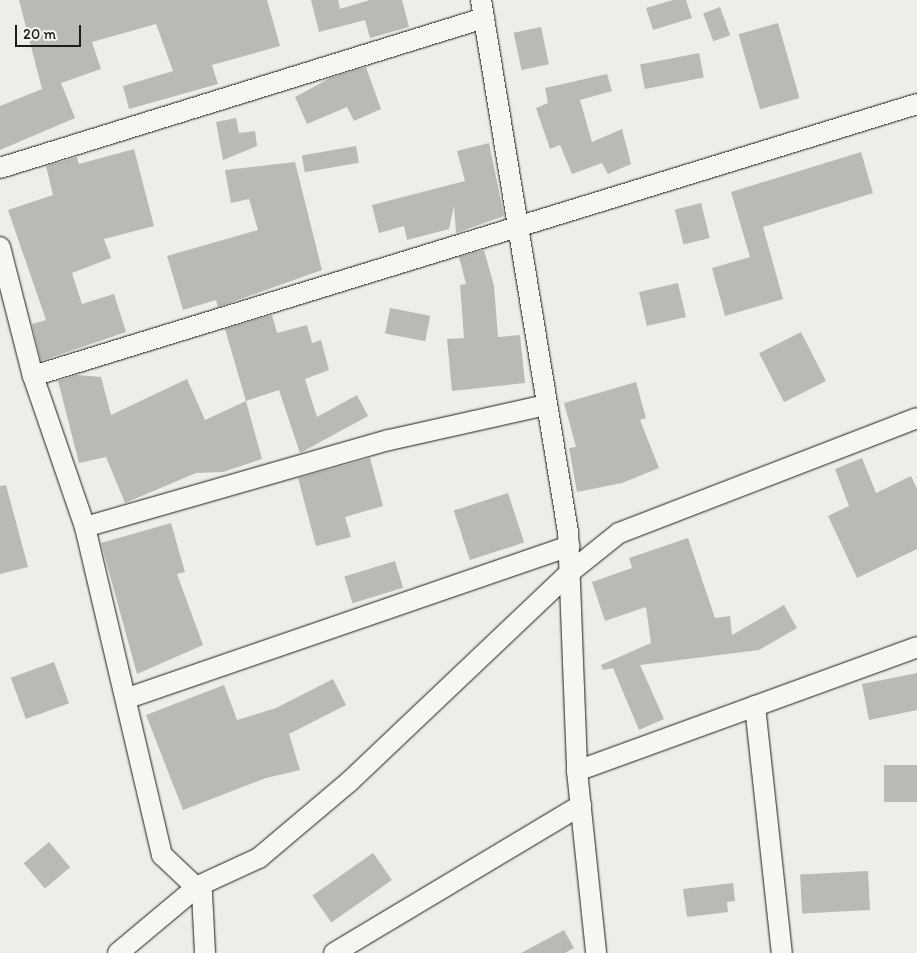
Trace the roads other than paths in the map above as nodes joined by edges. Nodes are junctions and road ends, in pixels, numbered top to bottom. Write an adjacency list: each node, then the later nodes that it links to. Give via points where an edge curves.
1 (483, 9): 3 (street); 4 (street)
2 (917, 104): 4 (street)
3 (0, 168)
4 (517, 227): 6 (street); 7 (street)
5 (0, 247): 6 (street)
6 (33, 376): 9 (street)
7 (546, 405): 9 (street, via 389,440); 10 (street)
8 (917, 418): 11 (street, via 643,521 619,533)
9 (85, 527): 13 (street)
10 (570, 546): 11 (street); 13 (street)
11 (569, 573): 15 (street); 17 (street, via 342,789 259,858)
12 (917, 646): 14 (street)
13 (128, 698): 17 (street, via 162,855)
14 (755, 706): 15 (street); 22 (street)
15 (577, 770): 16 (street)
16 (581, 805): 20 (street); 21 (street)
17 (198, 886): 18 (street); 19 (street, via 204,901)
18 (118, 953)
19 (205, 953)
20 (334, 953)
21 (596, 953)
22 (782, 953)

